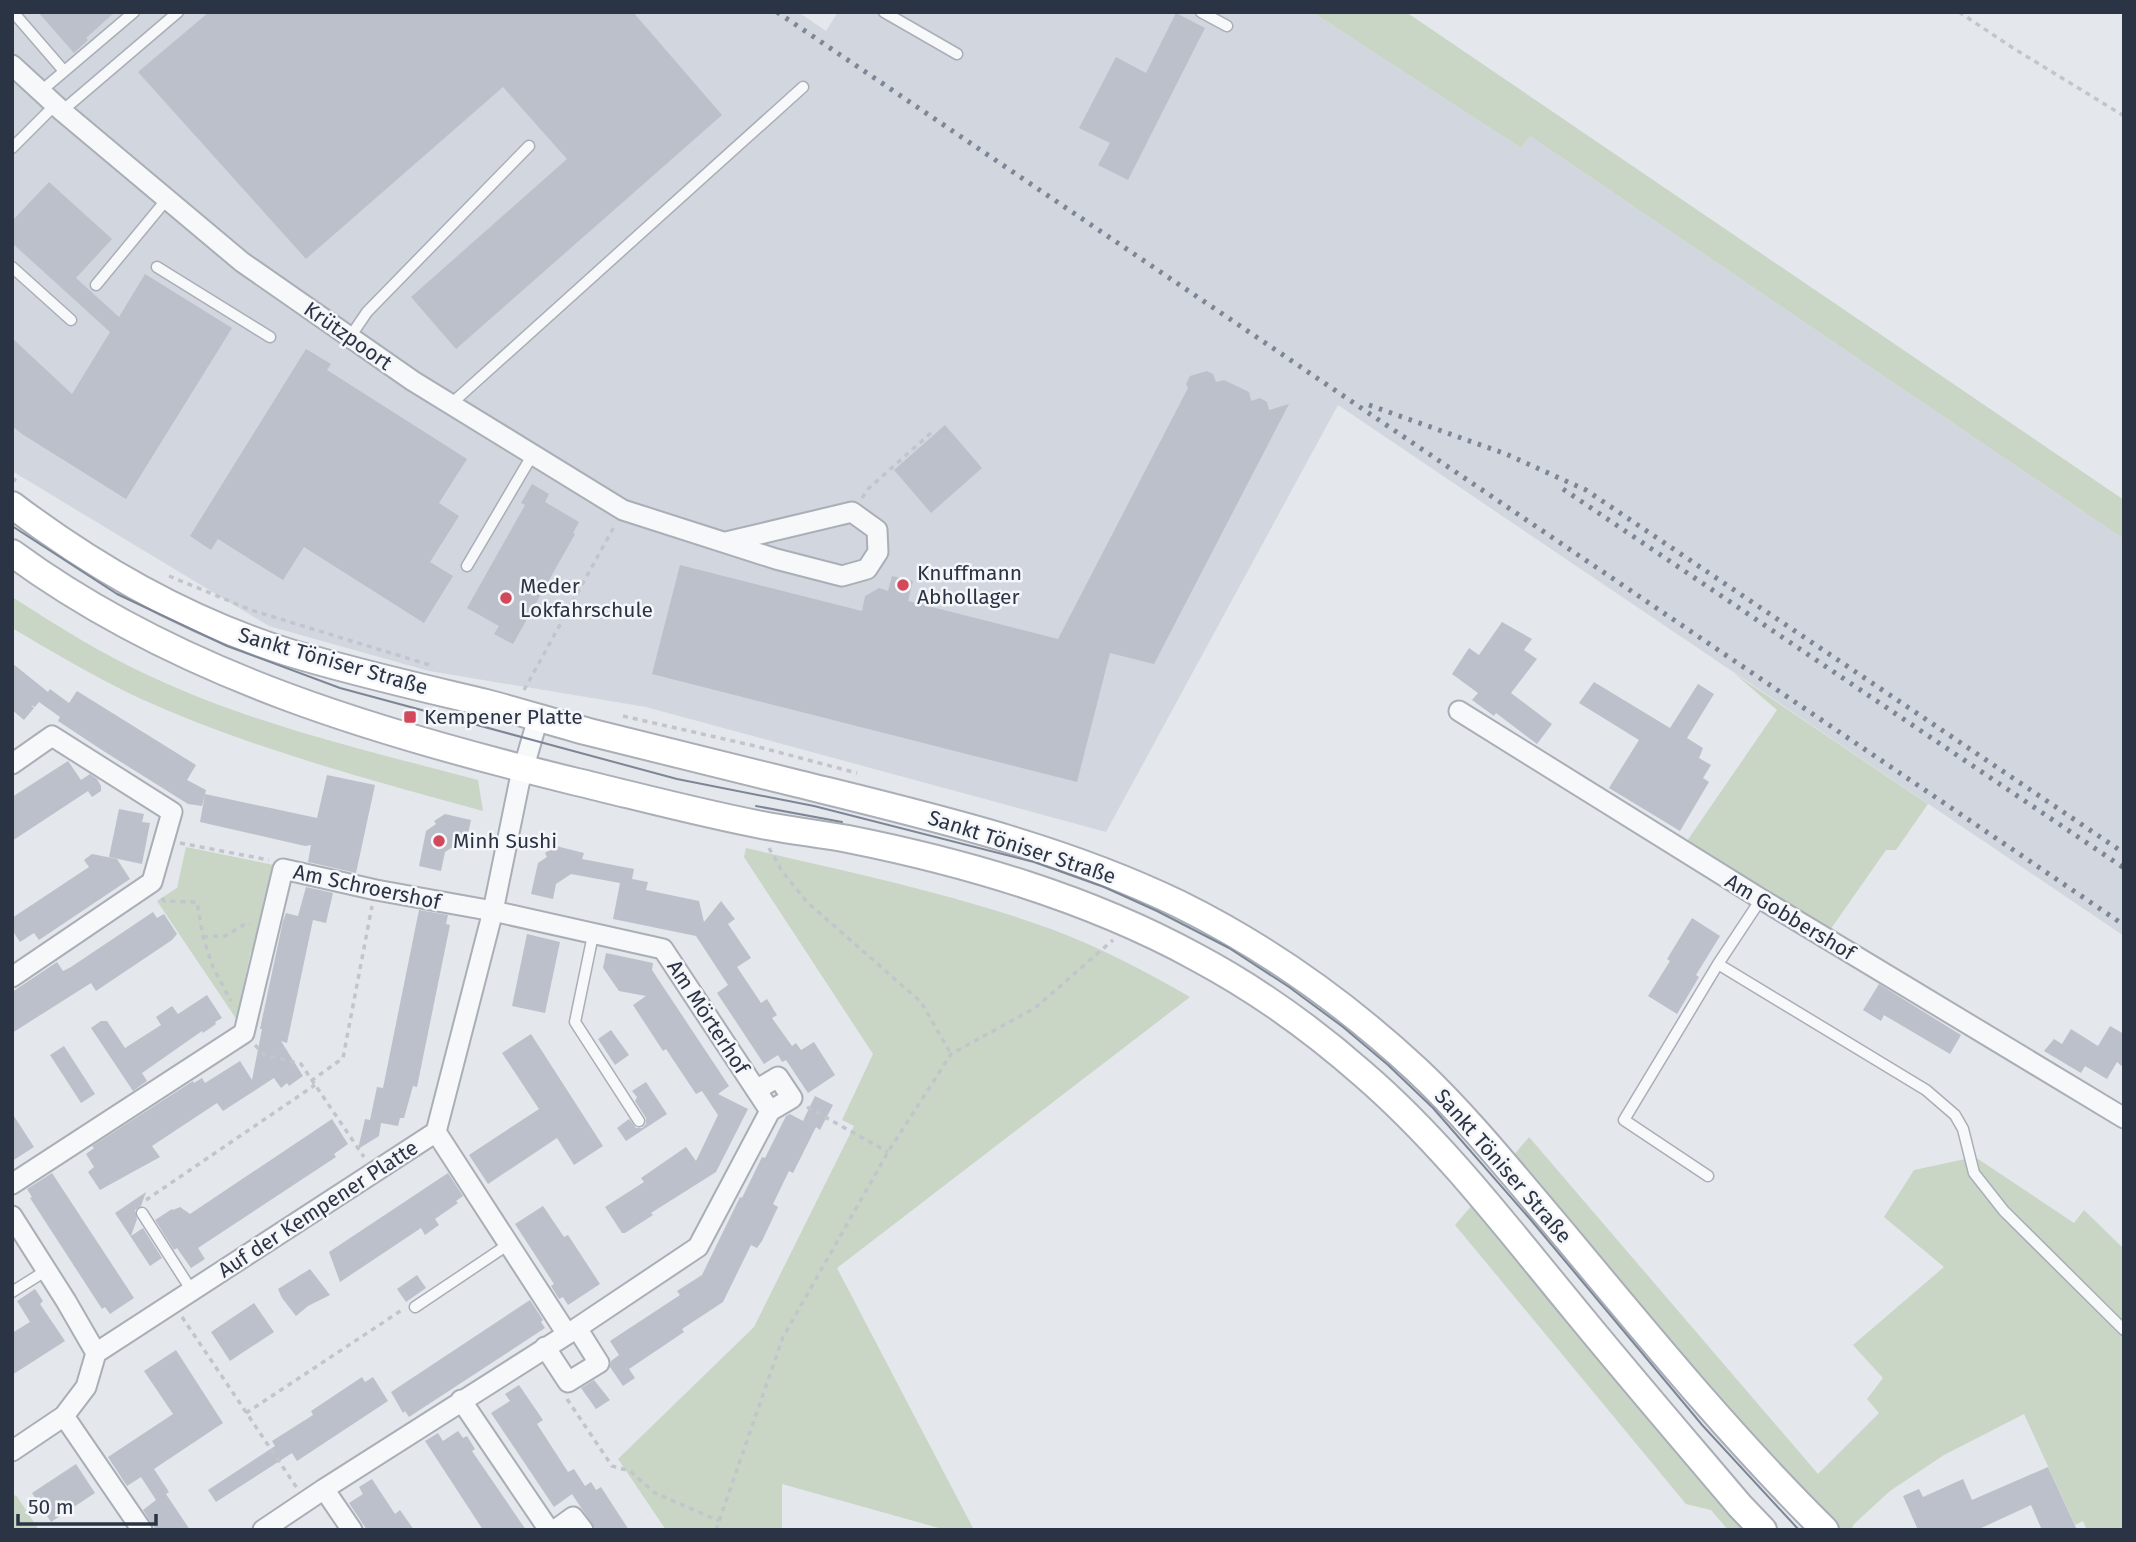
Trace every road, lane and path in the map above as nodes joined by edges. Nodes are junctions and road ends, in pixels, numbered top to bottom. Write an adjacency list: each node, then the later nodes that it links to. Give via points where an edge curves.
1 (13, 12): 10 (lane)
2 (134, 12): 10 (lane)
3 (178, 12): 12 (lane)
4 (884, 12): 8 (lane)
5 (1201, 12): 7 (lane)
6 (1959, 12): 13 (path)
7 (1227, 26)
8 (957, 54)
9 (12, 65): 12 (street, Krützpoort)
10 (64, 71): 12 (lane)
11 (803, 88): 23 (lane)
12 (52, 102): 15 (lane); 16 (street, Krützpoort)
13 (2124, 116)
14 (529, 146): 22 (lane, via 367,312)
15 (12, 148)
16 (167, 199): 19 (lane); 22 (street, Krützpoort, via 242,262)
17 (12, 267): 20 (lane)
18 (157, 267): 21 (lane)
19 (96, 285)
20 (71, 320)
21 (270, 337)
22 (349, 337): 23 (street, Krützpoort)
23 (451, 404): 25 (street, Krützpoort)
24 (934, 435): 29 (path, via 932,432 868,489)
25 (533, 454): 28 (street, Krützpoort); 32 (lane)
26 (12, 478): 27 (path)
27 (20, 498): 35 (main road, Sankt Töniser Straße, via 45,530 90,559 239,635)
28 (624, 510): 30 (street, Krützpoort); 35 (path)
29 (852, 512): 30 (street); 30 (street, Krützpoort, via 877,530 878,552 867,569 842,576)
30 (726, 542)
31 (12, 553): 40 (main road, Sankt Töniser Straße, via 115,619 247,682 308,706)
32 (467, 566)
33 (165, 575): 34 (path, via 250,610)
34 (444, 669)
35 (512, 710): 38 (main road, Sankt Töniser Straße)
36 (1459, 711): 47 (street, Am Gobbershof)
37 (613, 713): 41 (path)
38 (538, 718): 40 (street, Auf der Kempener Platte); 96 (main road, Sankt Töniser Straße, via 1045,850 1185,907 1293,970 1359,1019 1459,1113 1719,1418)
39 (12, 764): 42 (street, via 52,736 173,812)
40 (524, 769): 48 (street, Auf der Kempener Platte); 95 (main road, Sankt Töniser Straße, via 766,826 846,839 1028,885 1125,923 1246,986 1308,1028 1426,1134)
41 (861, 775)
42 (164, 840): 44 (path, via 277,862); 45 (street)
43 (781, 847): 56 (path, via 768,845 782,871 807,901 920,1002)
44 (283, 869): 46 (street, Am Schroershof); 49 (street, Am Schroershof)
45 (152, 882): 52 (path, via 164,901 197,902); 54 (street)
46 (376, 890): 48 (street, Am Schroershof); 57 (path, via 343,1058)
47 (1761, 899): 53 (lane); 61 (street, Am Gobbershof)
48 (493, 911): 51 (street, Am Mörterhof); 63 (street, Auf der Kempener Platte)
49 (269, 929): 52 (path, via 247,923 225,936); 55 (street, Am Schroershof)
50 (1104, 933): 56 (path, via 1116,937 1035,1008)
51 (593, 935): 58 (street, Am Mörterhof, via 663,949); 62 (lane, via 575,1022)
52 (203, 937): 55 (path, via 213,967)
53 (1718, 964): 66 (lane, via 1624,1120); 76 (lane, via 1926,1090 1955,1115 1974,1173 2004,1211)
54 (12, 977)
55 (246, 1028): 57 (path, via 264,1055 300,1064); 67 (street)
56 (951, 1054): 64 (path)
57 (313, 1083): 65 (path); 68 (path, via 146,1198)
58 (756, 1090): 59 (street, Am Mörterhof, via 778,1077); 60 (street, Am Mörterhof)
59 (792, 1098): 60 (street); 64 (path)
60 (771, 1111): 77 (street, via 698,1247)
61 (2124, 1118)
62 (639, 1121)
63 (436, 1132): 65 (street, Auf der Kempener Platte); 70 (street)
64 (888, 1152): 87 (path, via 783,1337)
65 (374, 1172): 73 (street, Auf der Kempener Platte)
66 (1708, 1176)
67 (12, 1184)
68 (142, 1213): 73 (lane)
69 (12, 1216): 71 (street)
70 (509, 1244): 75 (lane); 77 (street)
71 (47, 1270): 72 (lane); 79 (street)
72 (12, 1292)
73 (192, 1292): 74 (street, Auf der Kempener Platte)
74 (173, 1304): 79 (street, Auf der Kempener Platte); 82 (path)
75 (415, 1307): 82 (path, via 406,1308)
76 (2124, 1330)
77 (572, 1331): 78 (street); 80 (street, via 599,1363 568,1382)
78 (545, 1347): 80 (street); 81 (street)
79 (96, 1353): 83 (street, via 86,1387)
80 (557, 1366): 87 (path, via 555,1381 612,1466 630,1471 655,1493)
81 (461, 1400): 85 (street); 91 (street)
82 (246, 1413): 86 (path)
83 (64, 1416): 84 (street); 88 (street)
84 (12, 1451)
85 (324, 1489): 86 (street); 90 (street)
86 (306, 1501): 89 (street)
87 (719, 1521): 94 (path)
88 (142, 1530)
89 (263, 1530)
90 (352, 1530)
91 (549, 1530)
92 (555, 1530): 93 (street, via 573,1517)
93 (583, 1530)
94 (716, 1530)
95 (1763, 1530)
96 (1825, 1530)

